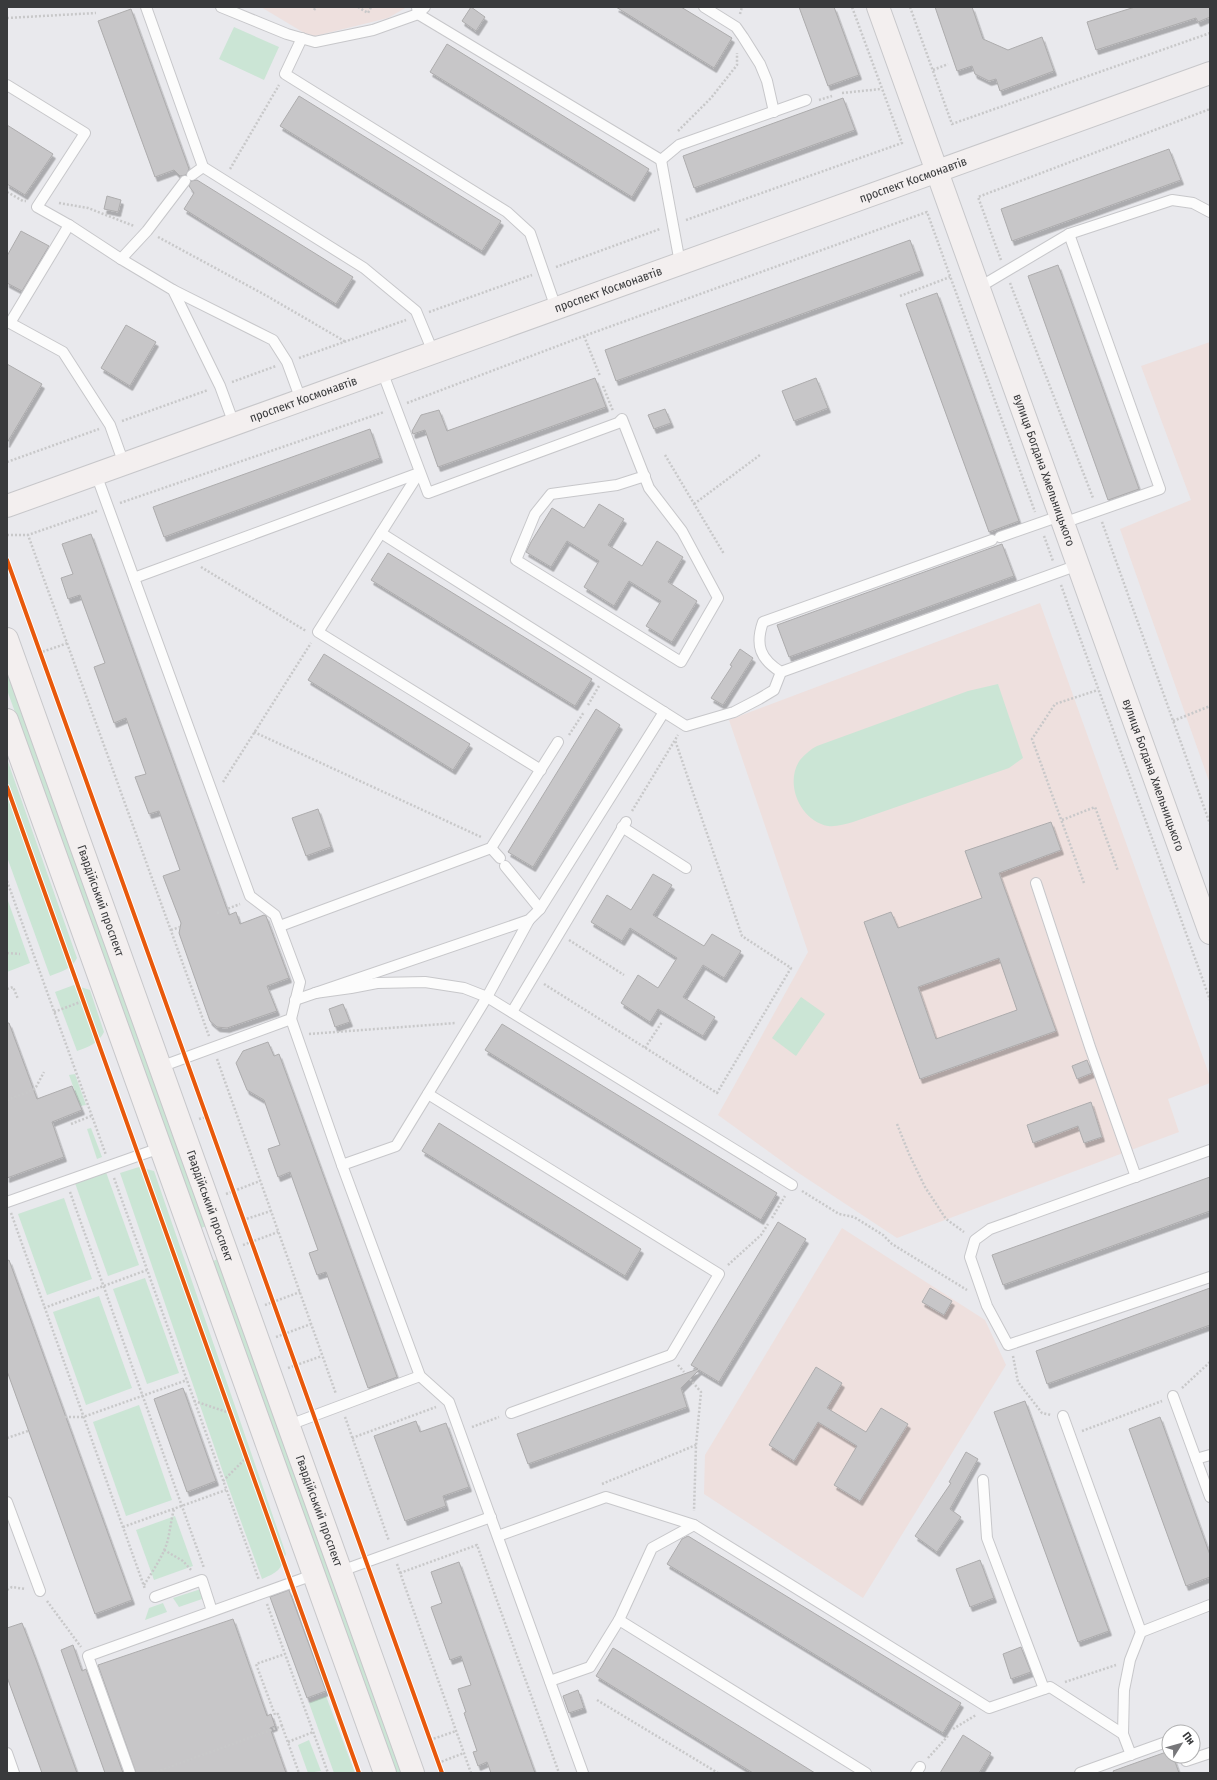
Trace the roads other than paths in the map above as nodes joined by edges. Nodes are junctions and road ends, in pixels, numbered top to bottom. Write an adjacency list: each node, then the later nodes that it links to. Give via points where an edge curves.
1 (146, 7): 12 (lane)
2 (221, 7): 6 (lane)
3 (704, 7): 10 (lane, via 736,27 760,64)
4 (878, 7): 13 (main road, вулиця Богдана Хмельницького)
5 (420, 9): 6 (lane, via 373,30 316,42); 11 (lane)
6 (302, 38): 21 (lane, via 285,74 507,212 530,233)
7 (1210, 73): 13 (main road, проспект Космонавтів)
8 (7, 85): 15 (lane, via 85,133 37,207)
9 (806, 100): 10 (lane)
10 (774, 112): 11 (lane, via 679,145)
11 (661, 160): 18 (lane)
12 (203, 167): 17 (lane, via 189,178); 22 (lane, via 364,268 420,315)
13 (936, 170): 18 (main road, проспект Космонавтів); 19 (main road, вулиця Богдана Хмельницького)
14 (1210, 212): 16 (lane, via 1193,202 1172,200)
15 (69, 225): 17 (lane); 26 (lane, via 10,323 63,352 110,426)
16 (1069, 234): 19 (lane); 31 (lane, via 1160,489)
17 (121, 260): 20 (lane)
18 (680, 263): 21 (main road, проспект Космонавтів)
19 (978, 288): 31 (main road, вулиця Богдана Хмельницького)
20 (173, 290): 24 (lane, via 273,340 287,362); 25 (lane, via 220,386)
21 (556, 308): 22 (main road, проспект Космонавтів)
22 (433, 352): 23 (main road, проспект Космонавтів)
23 (382, 370): 24 (main road, проспект Космонавтів); 27 (lane)
24 (300, 400): 25 (main road, проспект Космонавтів)
25 (234, 424): 26 (main road, проспект Космонавтів)
26 (124, 464): 28 (main road, проспект Космонавтів)
27 (420, 473): 29 (lane, via 428,493 618,423 622,419); 32 (lane); 34 (lane)
28 (96, 474): 30 (main road, проспект Космонавтів); 34 (lane)
29 (645, 476): 29 (lane, via 617,485 551,494 535,514 516,560 682,662 718,598 682,531 649,488)
30 (7, 506)
31 (1062, 520): 33 (main road, вулиця Богдана Хмельницького); 36 (lane, via 996,539 763,622 759,633 759,645 770,666)
32 (381, 533): 37 (lane); 40 (lane, via 316,634)
33 (1078, 565): 36 (lane); 45 (main road, вулиця Богдана Хмельницького)
34 (134, 578): 47 (lane, via 250,896 275,915)
35 (7, 639): 54 (main road, Гвардійський проспект)
36 (780, 672): 37 (lane, via 774,690 734,712 686,726)
37 (664, 712): 44 (lane)
38 (7, 720): 56 (main road)
39 (558, 742): 40 (lane)
40 (541, 770): 41 (lane)
41 (493, 846): 44 (lane, via 502,862); 47 (lane)
42 (686, 868): 52 (lane, via 624,824)
43 (1036, 883): 59 (lane)
44 (540, 909): 46 (lane)
45 (1206, 909): 48 (main road, вулиця Богдана Хмельницького)
46 (529, 920): 49 (lane); 50 (lane)
47 (280, 926): 51 (lane, via 300,982)
48 (1210, 933)
49 (315, 993): 50 (lane, via 377,983 426,982 464,988); 51 (lane)
50 (487, 997): 52 (lane); 55 (lane)
51 (295, 1000): 53 (lane)
52 (512, 1012): 60 (lane)
53 (291, 1019): 54 (lane); 58 (lane)
54 (160, 1067): 62 (main road, Гвардійський проспект)
55 (428, 1094): 58 (lane, via 396,1146); 67 (lane, via 719,1274 671,1355)
56 (160, 1148): 61 (lane, via 66,1181); 63 (main road)
57 (1210, 1150): 59 (lane)
58 (342, 1165): 65 (lane)
59 (1136, 1177): 64 (lane, via 990,1229 975,1240 970,1257 987,1306 1008,1345)
60 (794, 1187)
61 (8, 1206)
62 (231, 1243): 63 (main road); 69 (main road, Гвардійський проспект)
63 (196, 1249): 79 (main road)
64 (1210, 1277)
65 (420, 1376): 69 (lane); 75 (lane, via 449,1402)
66 (1173, 1396): 71 (lane)
67 (511, 1413)
68 (1063, 1416): 85 (lane)
69 (289, 1425): 78 (main road, Гвардійський проспект)
70 (1210, 1455): 71 (lane)
71 (1196, 1460): 73 (lane)
72 (983, 1480): 87 (lane, via 987,1538)
73 (1210, 1497)
74 (7, 1502): 80 (lane)
75 (491, 1517): 77 (lane); 78 (lane)
76 (694, 1525): 77 (lane, via 606,1497); 84 (lane, via 652,1548); 87 (lane, via 989,1708)
77 (498, 1536): 86 (lane)
78 (341, 1571): 95 (main road, Гвардійський проспект)
79 (313, 1575): 83 (lane); 94 (main road)
80 (40, 1591)
81 (151, 1595): 83 (lane, via 202,1580)
82 (1210, 1605): 85 (lane)
83 (212, 1611): 93 (lane, via 88,1656)
84 (619, 1620): 86 (lane, via 590,1667); 97 (lane)
85 (1141, 1632): 88 (lane, via 1130,1660 1124,1690)
86 (550, 1681): 96 (lane)
87 (1047, 1688): 88 (lane)
88 (1123, 1734): 91 (lane)
89 (1161, 1744): 91 (lane)
90 (7, 1753): 92 (lane)
91 (1131, 1755): 98 (lane)
92 (14, 1773)
93 (130, 1773)
94 (385, 1773)
95 (413, 1773)
96 (583, 1773)
97 (866, 1773)
98 (1080, 1773)

